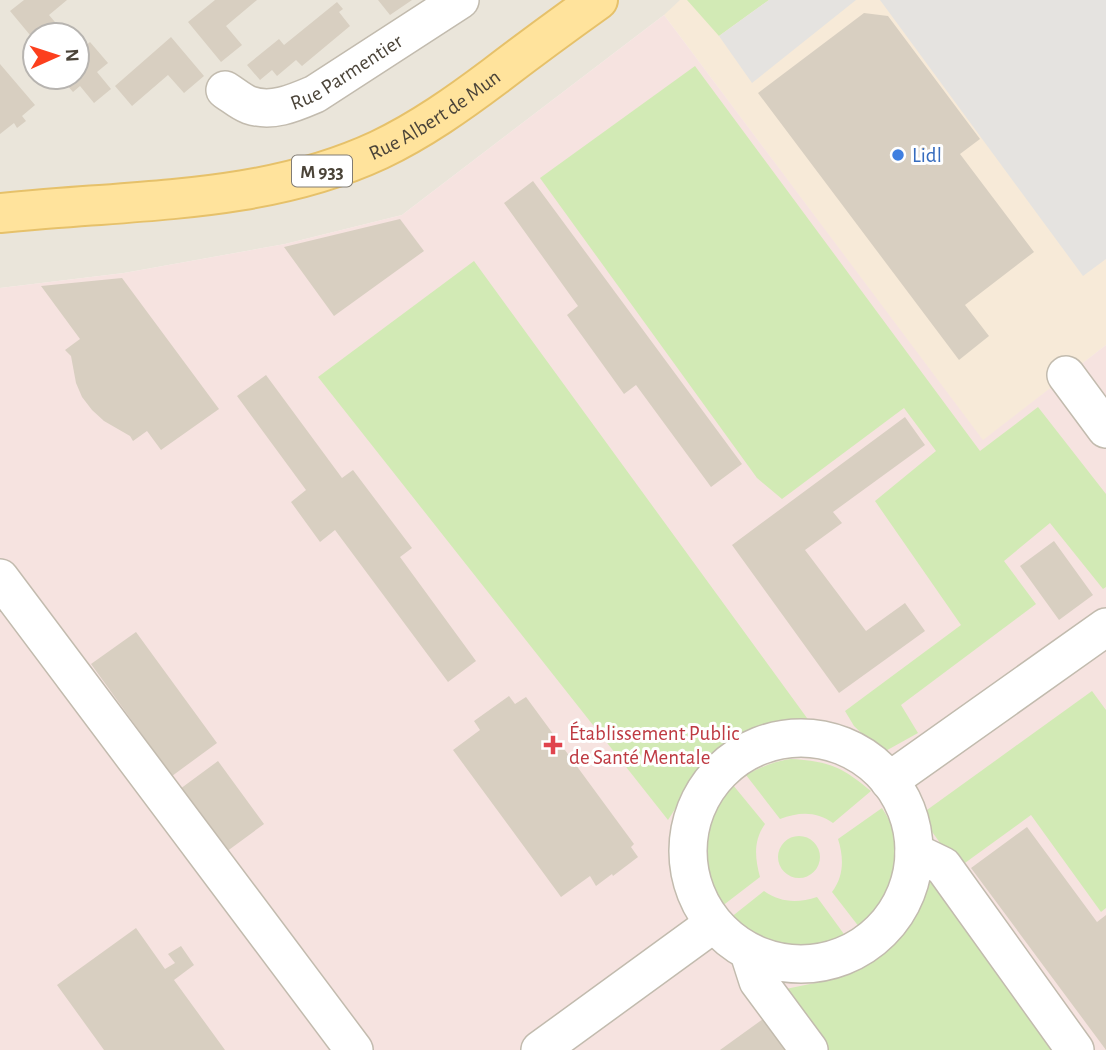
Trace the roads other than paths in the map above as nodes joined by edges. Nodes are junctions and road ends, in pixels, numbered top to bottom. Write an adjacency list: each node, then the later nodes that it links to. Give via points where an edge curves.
1 (460, 0): 3 (street, Rue Parmentier, via 290,105 266,108 248,104)
2 (598, 0): 4 (main road, Rue Albert de Mun / M 933, via 418,129 345,163 234,193)
3 (225, 90)
4 (0, 213)
5 (1066, 375): 6 (street)
6 (1106, 429)
7 (0, 578): 13 (street)
8 (1106, 627): 9 (street)
9 (889, 781): 10 (street, via 908,814); 11 (street, via 868,760 841,745 807,738 773,741 741,754 715,777 697,806 688,840 689,870 698,899)
10 (914, 852): 12 (street, via 907,890 895,912 859,949 824,963 798,964); 16 (street, via 943,866)
11 (713, 924): 12 (street); 14 (street)
12 (749, 953): 15 (street, via 758,981)
13 (354, 1050)
14 (540, 1050)
15 (809, 1050)
16 (1075, 1050)

